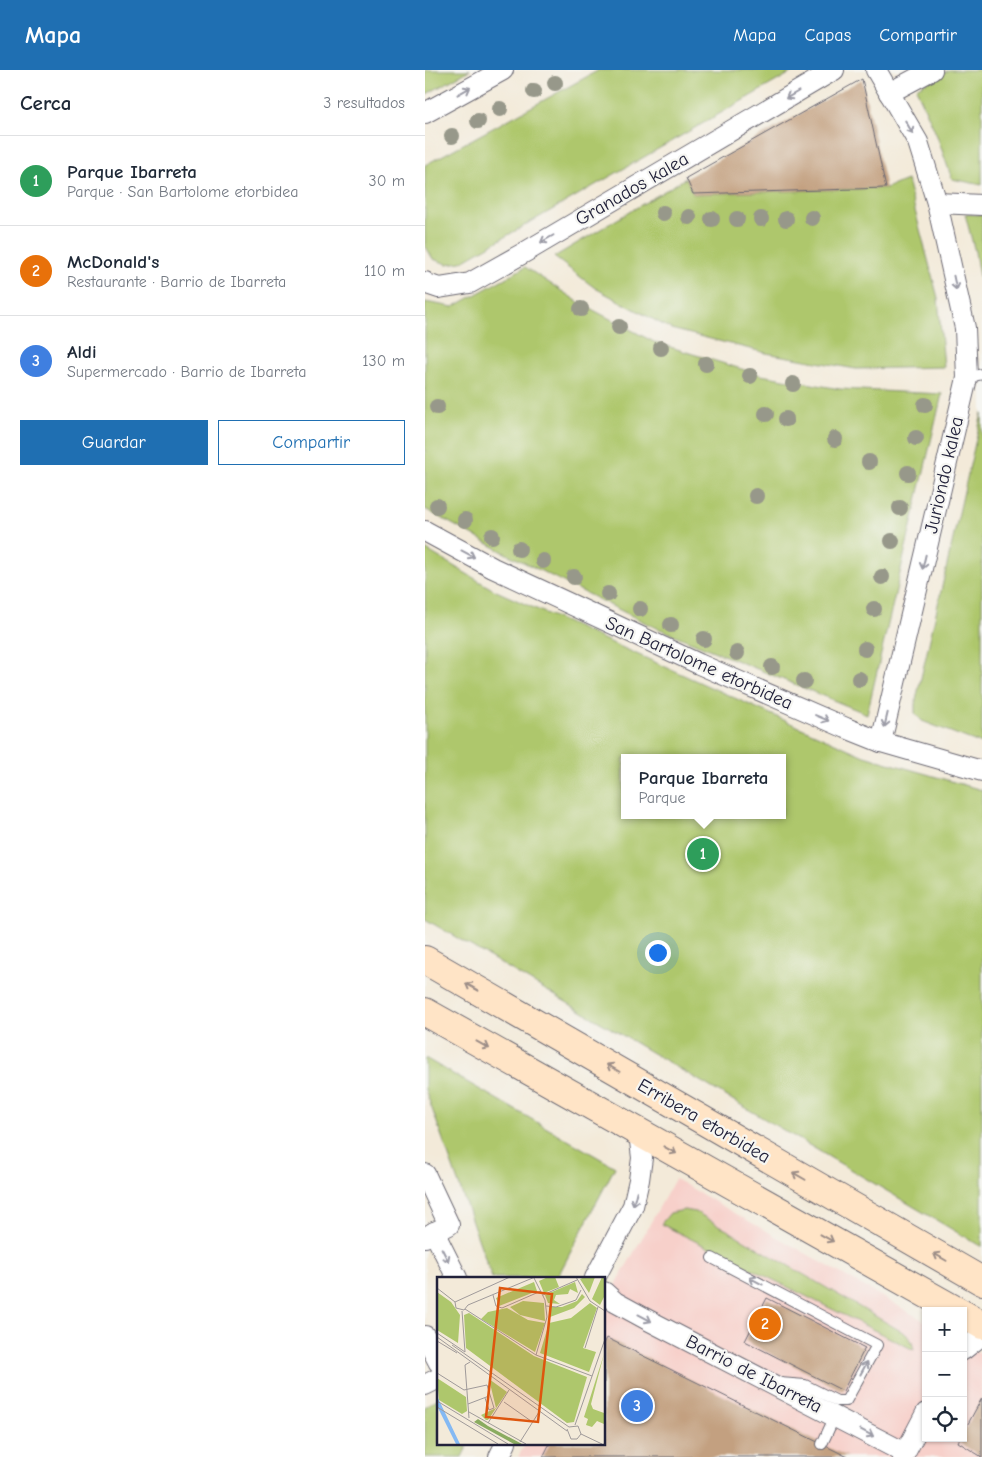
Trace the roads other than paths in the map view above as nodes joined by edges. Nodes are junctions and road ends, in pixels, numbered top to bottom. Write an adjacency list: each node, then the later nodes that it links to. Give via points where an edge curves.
1 (503, 70): 6 (street, one-way to 1)
2 (835, 70): 9 (street, Granados kalea, one-way to 9, via 470,283 439,288)
3 (876, 70): 5 (street, Juriondo kalea)
4 (932, 70): 5 (street)
5 (889, 93): 7 (street, Juriondo kalea, one-way to 7, via 918,142)
6 (425, 113)
7 (937, 202): 8 (street); 10 (street, Juriondo kalea, one-way to 10)
8 (981, 202)
9 (425, 282)
10 (974, 376): 12 (street, Juriondo kalea, one-way to 12)
11 (425, 531): 12 (street, San Bartolome etorbidea, one-way to 12, via 493,568 690,660)
12 (881, 742): 13 (street, San Bartolome etorbidea)
13 (982, 771)
14 (425, 960): 22 (main road, Erribera etorbidea, one-way to 14)
15 (425, 1012): 16 (main road, one-way to 16)
16 (639, 1133): 21 (street, one-way to 21, via 642,1158 633,1206); 24 (main road, one-way to 24)
17 (425, 1174): 18 (street, via 449,1225)
18 (429, 1234): 20 (street, one-way to 20)
19 (712, 1258): 32 (lane, one-way to 19, via 805,1385 837,1401 846,1401 877,1345)
20 (456, 1277)
21 (596, 1277)
22 (982, 1281)
23 (605, 1293): 32 (street, Barrio de Ibarreta, one-way to 32, via 648,1320)
24 (950, 1307)
25 (967, 1316): 26 (main road)
26 (982, 1325)
27 (982, 1335): 29 (street)
28 (425, 1336): 30 (street)
29 (967, 1347)
30 (437, 1359)
31 (437, 1379): 33 (street)
32 (769, 1382): 34 (street, Barrio de Ibarreta)
33 (425, 1385)
34 (835, 1416): 37 (lane); 38 (street, Barrio de Ibarreta, one-way to 38)
35 (922, 1421): 38 (street, Barrio de Ibarreta)
36 (506, 1444): 39 (street)
37 (821, 1444)
38 (904, 1455)
39 (499, 1457)

